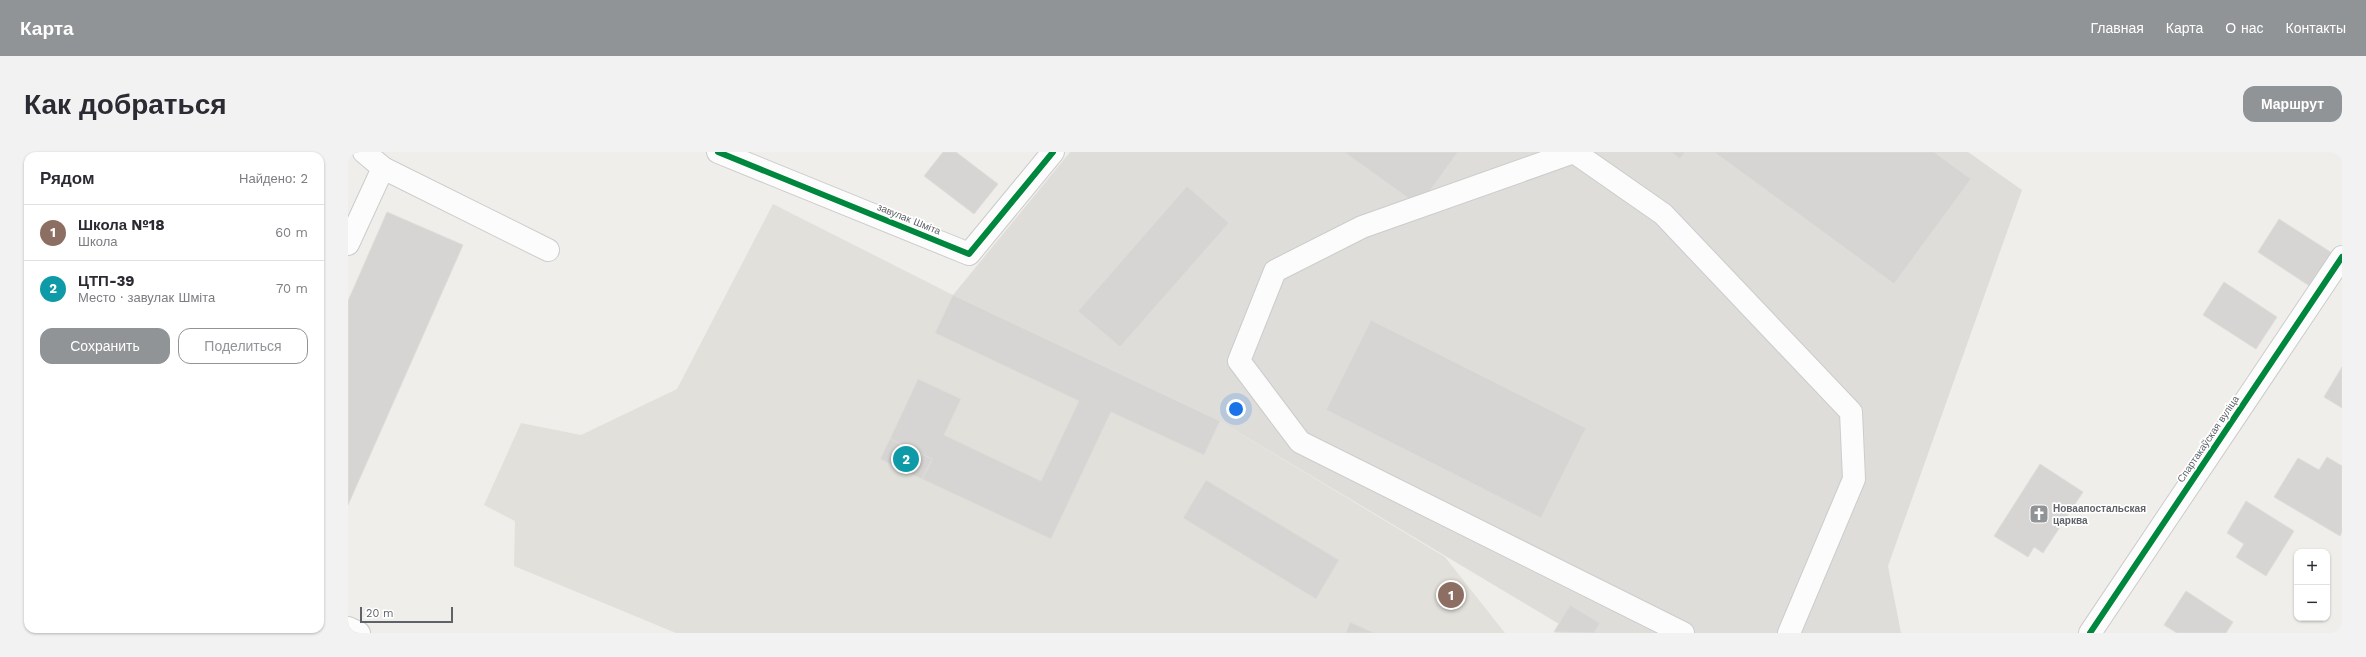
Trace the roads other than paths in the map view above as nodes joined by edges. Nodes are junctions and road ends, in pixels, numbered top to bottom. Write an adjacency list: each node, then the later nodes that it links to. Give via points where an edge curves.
1 (364, 152): 4 (street)
2 (718, 152): 3 (street, завулак Шміта, via 969,254)
3 (1053, 152)
4 (383, 168): 5 (street); 6 (street)
5 (348, 244)
6 (548, 250)
7 (2342, 257): 12 (street, Спартакаўская вуліца)
8 (348, 628): 9 (street)
9 (359, 633)
10 (1683, 633): 11 (street, via 1300,442 1239,361 1275,271 1362,227 1574,152 1663,214 1851,412 1854,479)
11 (1789, 633)
12 (2090, 633)

